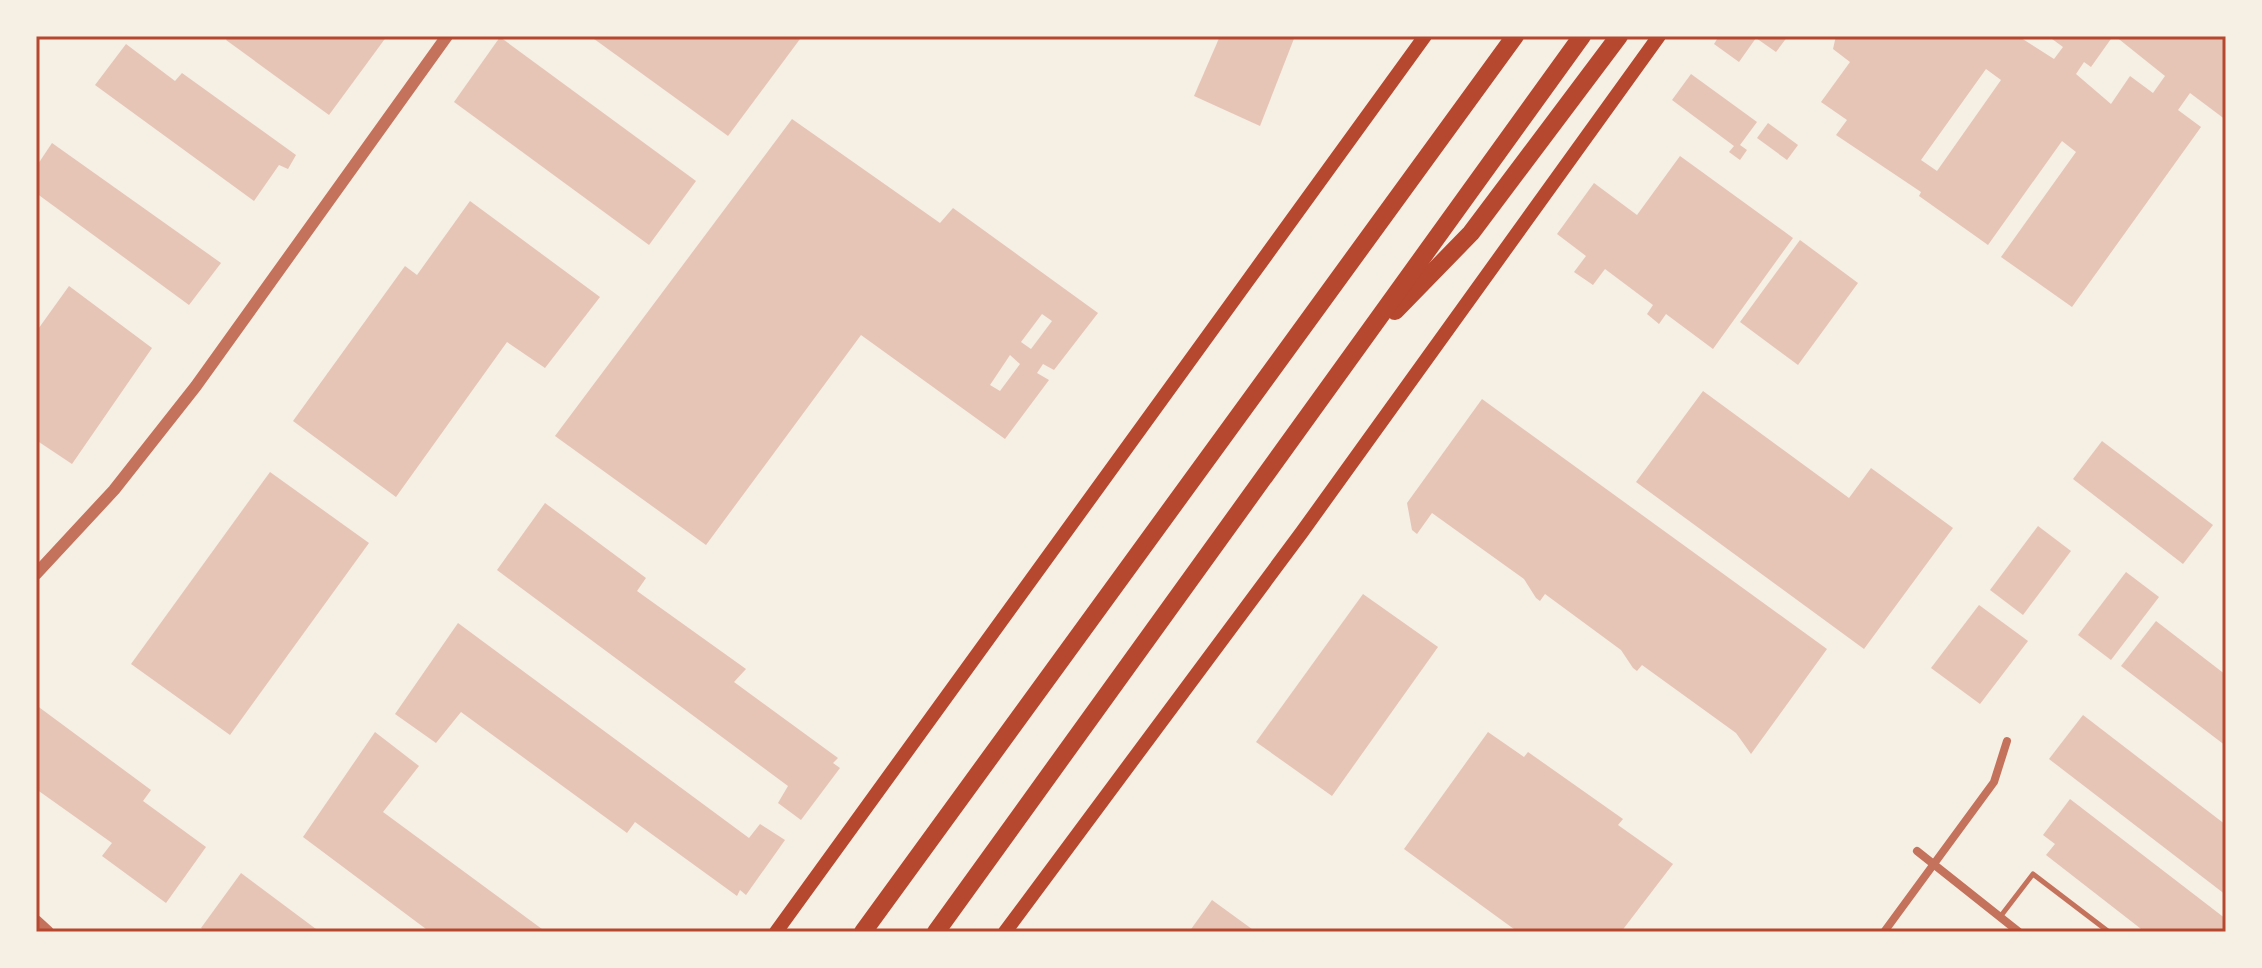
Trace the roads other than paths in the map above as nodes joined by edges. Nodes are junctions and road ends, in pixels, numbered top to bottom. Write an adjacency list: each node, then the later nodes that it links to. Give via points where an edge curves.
1 (447, 36): 8 (street, via 196,386 114,490)
2 (1425, 36): 15 (main road)
3 (1515, 36): 16 (highway)
4 (1582, 36): 7 (highway)
5 (1619, 36): 7 (highway, via 1471,233)
6 (1659, 36): 18 (main road)
7 (1349, 359): 17 (highway)
8 (36, 574)
9 (2007, 741): 11 (street, via 1994,782)
10 (1917, 851): 11 (street)
11 (1934, 866): 12 (street); 19 (street)
12 (2000, 917): 20 (street); 21 (lane, via 2033,874)
13 (36, 921): 14 (street)
14 (48, 932)
15 (776, 932)
16 (863, 932)
17 (936, 932)
18 (1005, 932)
19 (1884, 932)
20 (2019, 932)
21 (2109, 932)

